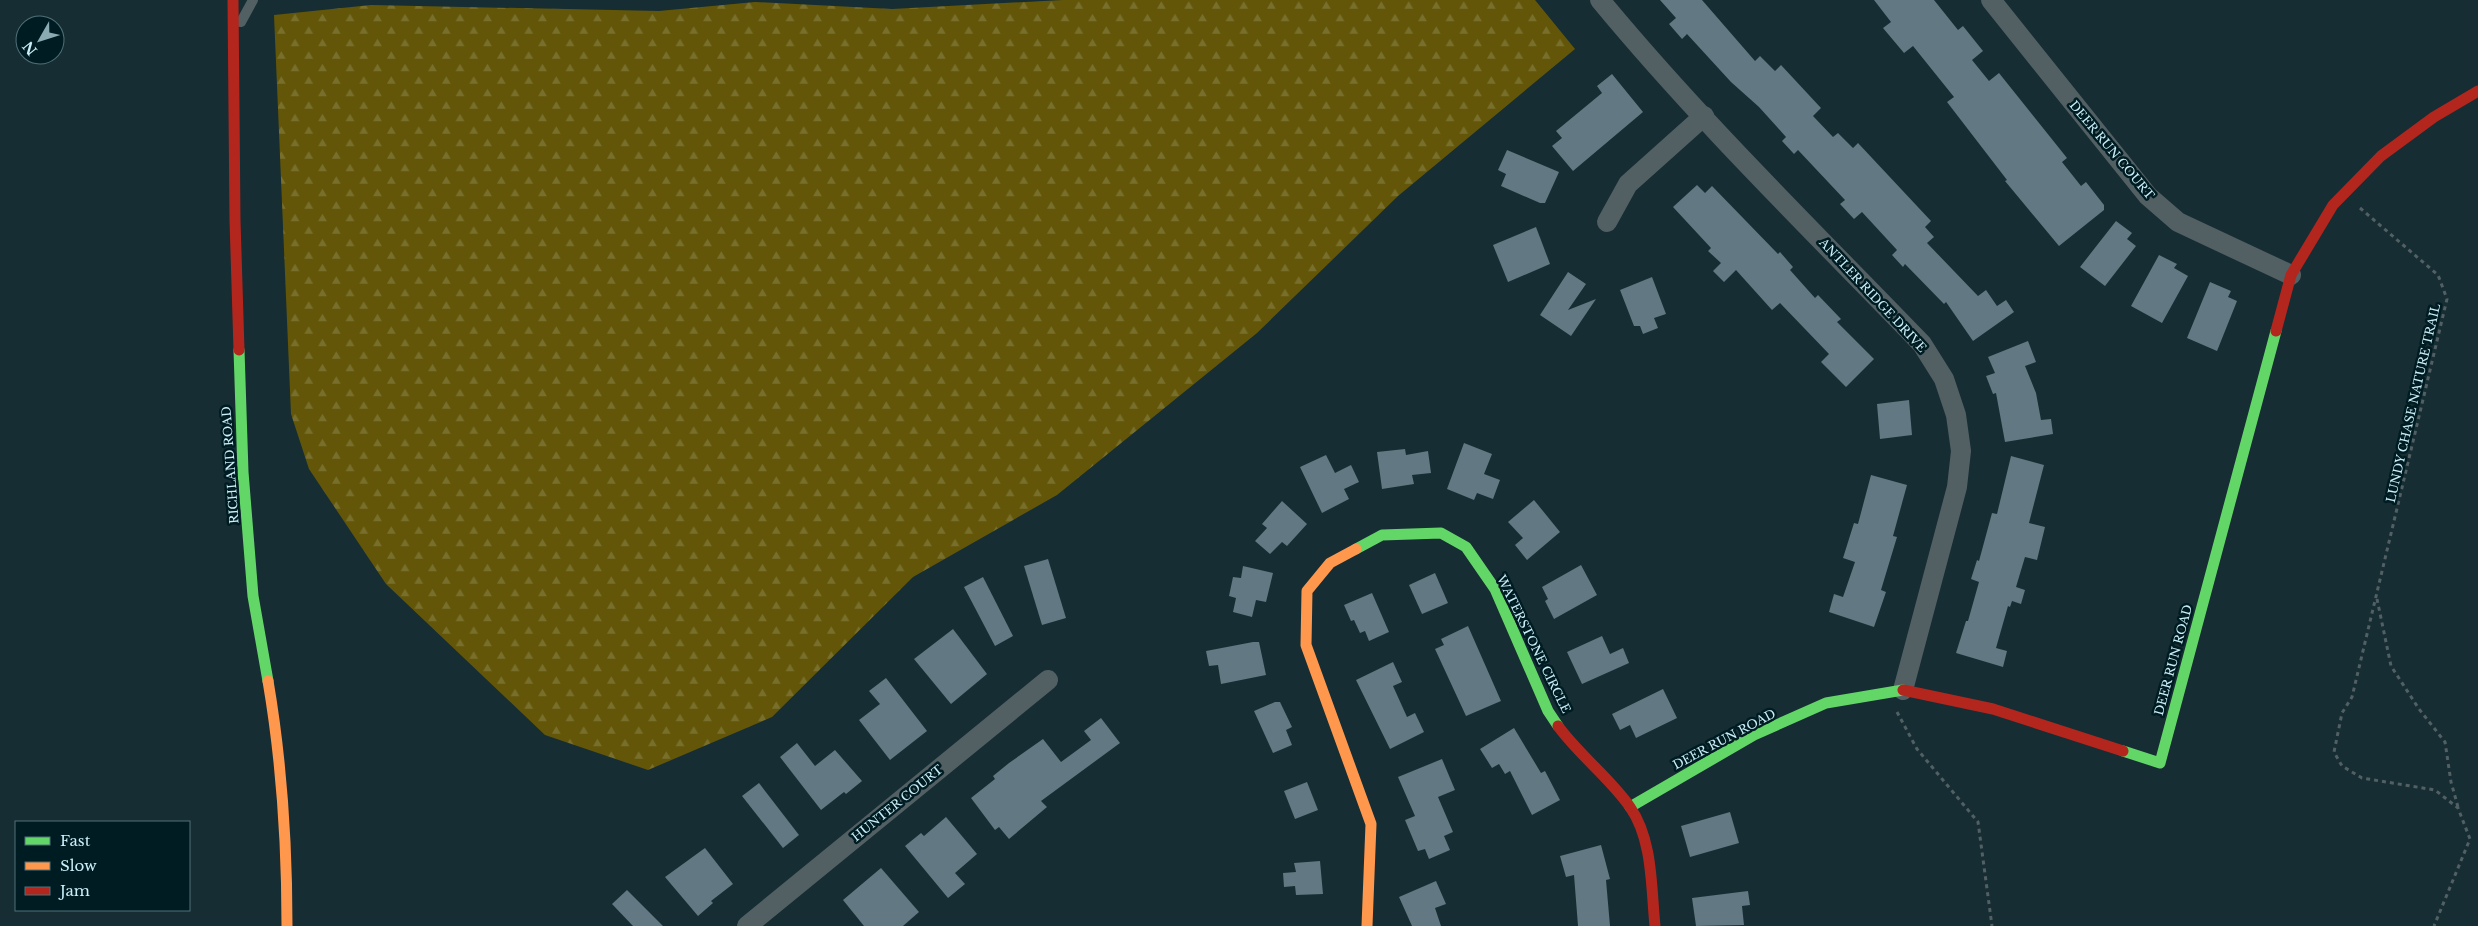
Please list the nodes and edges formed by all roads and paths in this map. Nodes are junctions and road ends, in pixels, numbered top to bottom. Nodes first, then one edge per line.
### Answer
1 (233, 0) edge
2 (253, 0) edge
3 (1600, 0) edge
4 (1990, 0) edge
5 (234, 36) junction
6 (2478, 91) edge
7 (1704, 116) junction
8 (2345, 194) junction
9 (1607, 222) dead end
10 (2291, 275) junction
11 (2376, 597) junction
12 (1048, 680) dead end
13 (1895, 691) junction
14 (1630, 807) junction
15 (2458, 808) junction
16 (287, 926) edge
17 (747, 926) edge
18 (1367, 926) edge
19 (1655, 926) edge
20 (1992, 926) edge
21 (2434, 926) edge

1 - 5 street, RICHLAND ROAD
2 - 5 lane
3 - 7 street, ANTLER RIDGE DRIVE
4 - 10 street, DEER RUN COURT
5 - 16 street, RICHLAND ROAD
6 - 8 street, DEER RUN ROAD
7 - 9 street
7 - 13 street, ANTLER RIDGE DRIVE
8 - 10 street, DEER RUN ROAD
8 - 11 path, LUNDY CHASE NATURE TRAIL
10 - 13 street, DEER RUN ROAD
11 - 15 path, LUNDY CHASE NATURE TRAIL
11 - 15 path, LUNDY CHASE NATURE TRAIL
12 - 17 street, HUNTER COURT
13 - 14 street, DEER RUN ROAD
13 - 20 path
14 - 18 street, WATERSTONE CIRCLE
14 - 19 street, WATERSTONE CIRCLE
15 - 21 path, LUNDY CHASE NATURE TRAIL

